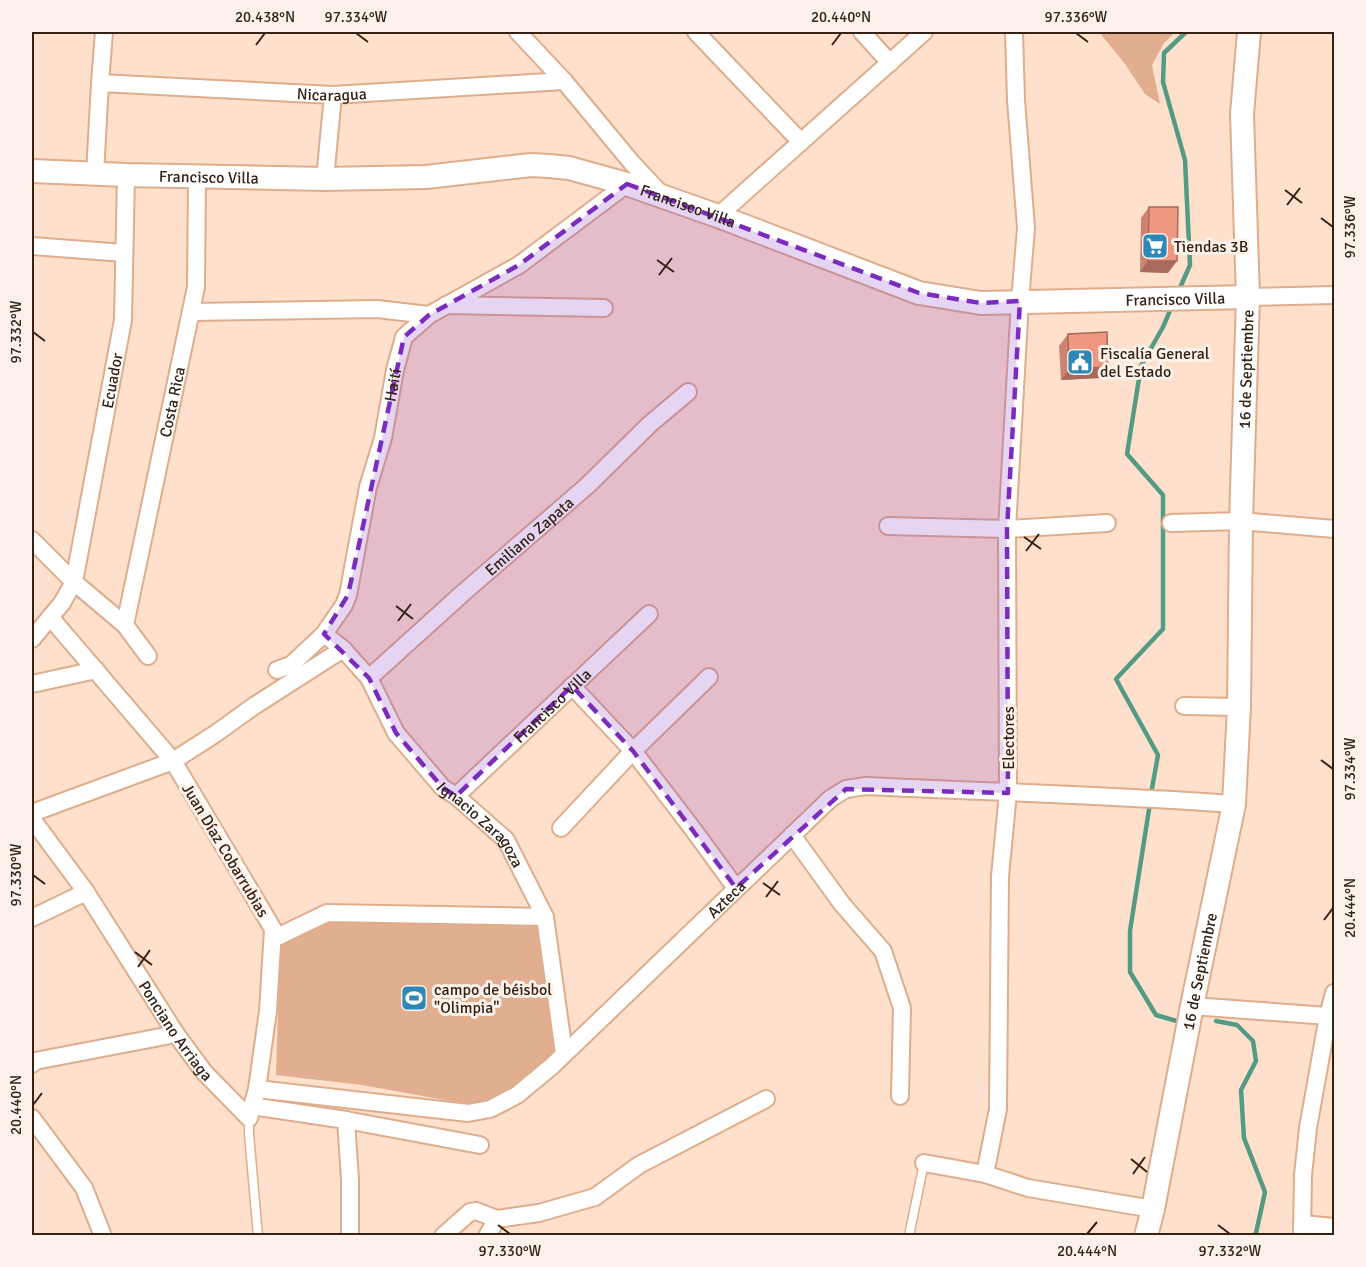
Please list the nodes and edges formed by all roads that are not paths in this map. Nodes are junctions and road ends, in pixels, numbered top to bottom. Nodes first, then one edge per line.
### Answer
1 (104, 32) edge
2 (518, 32) edge
3 (696, 32) edge
4 (862, 32) edge
5 (924, 32) edge
6 (1014, 32) edge
7 (1249, 32) edge
8 (890, 63) junction
9 (564, 81) junction
10 (100, 83) junction
11 (333, 95) junction
12 (801, 142) junction
13 (32, 171) edge
14 (95, 174) junction
15 (126, 176) junction
16 (197, 177) junction
17 (325, 179) junction
18 (627, 184) junction
19 (664, 198) junction
20 (718, 216) junction
21 (32, 246) edge
22 (124, 253) junction
23 (1335, 295) edge
24 (1248, 297) junction
25 (1020, 301) junction
26 (446, 305) junction
27 (604, 308) dead end
28 (191, 312) junction
29 (429, 315) junction
30 (688, 392) dead end
31 (1241, 521) junction
32 (1171, 523) dead end
33 (1107, 524) dead end
34 (888, 526) dead end
35 (1007, 529) junction
36 (1335, 529) edge
37 (32, 540) edge
38 (74, 582) junction
39 (649, 614) dead end
40 (50, 617) junction
41 (125, 625) junction
42 (324, 634) junction
43 (32, 639) edge
44 (344, 649) junction
45 (148, 656) dead end
46 (96, 670) junction
47 (277, 670) dead end
48 (710, 677) dead end
49 (369, 678) junction
50 (32, 684) edge
51 (572, 686) junction
52 (1184, 706) dead end
53 (1239, 707) junction
54 (633, 751) junction
55 (173, 761) junction
56 (1008, 793) junction
57 (456, 796) junction
58 (1234, 804) junction
59 (32, 813) edge
60 (32, 819) edge
61 (561, 828) dead end
62 (792, 835) junction
63 (736, 888) junction
64 (86, 892) junction
65 (545, 917) junction
66 (32, 918) edge
67 (273, 939) junction
68 (1335, 993) edge
69 (1192, 1006) junction
70 (1328, 1016) junction
71 (176, 1034) junction
72 (564, 1053) junction
73 (32, 1064) edge
74 (1335, 1068) edge
75 (1318, 1070) junction
76 (257, 1089) junction
77 (900, 1096) dead end
78 (766, 1099) dead end
79 (251, 1112) junction
80 (32, 1118) edge
81 (346, 1120) junction
82 (480, 1145) dead end
83 (924, 1163) joint
84 (985, 1174) junction
85 (1153, 1209) junction
86 (497, 1219) junction
87 (1335, 1227) edge
88 (1302, 1230) edge
89 (103, 1236) edge
90 (258, 1236) edge
91 (350, 1236) edge
92 (444, 1236) edge
93 (487, 1236) edge
94 (909, 1236) edge
95 (1146, 1236) edge

1 - 10 street
2 - 9 street
3 - 12 street
4 - 8 street
5 - 8 street
6 - 25 street, Electores
7 - 24 street, 16 de Septiembre
8 - 12 street
9 - 11 street, Nicaragua
9 - 19 street
10 - 11 street, Nicaragua
10 - 14 street
11 - 17 street
12 - 20 street
13 - 14 street, Francisco Villa
14 - 15 street, Francisco Villa
15 - 16 street, Francisco Villa
15 - 22 street, Ecuador
16 - 17 street, Francisco Villa
16 - 28 street, Costa Rica
17 - 18 street, Francisco Villa
18 - 19 street, Francisco Villa
18 - 26 street, Haití
19 - 20 street, Francisco Villa
20 - 25 street, Francisco Villa
21 - 22 street
22 - 38 street, Ecuador
23 - 24 street, Francisco Villa
24 - 25 street, Francisco Villa
24 - 31 street, 16 de Septiembre
25 - 35 street, Electores
26 - 27 street
26 - 29 street, Haití
28 - 29 street
28 - 41 street, Costa Rica
29 - 42 street, Haití
30 - 49 street, Emiliano Zapata
31 - 32 street
31 - 36 street
31 - 53 street, 16 de Septiembre
33 - 35 street
34 - 35 street
35 - 56 street, Electores
37 - 38 street
38 - 40 street
38 - 41 street
39 - 51 street, Francisco Villa
40 - 43 street
40 - 46 street, Juan Díaz Cobarrubias
41 - 45 street
42 - 44 street, Ignacio Zaragoza
42 - 47 street, Haití
44 - 49 street, Ignacio Zaragoza
44 - 55 street
46 - 50 street
46 - 55 street, Juan Díaz Cobarrubias
48 - 54 street
49 - 57 street, Ignacio Zaragoza
51 - 54 street
51 - 57 street, Francisco Villa
52 - 53 street
53 - 58 street, 16 de Septiembre
54 - 61 street
54 - 63 street
55 - 59 street
55 - 67 street, Juan Díaz Cobarrubias
56 - 58 street, Azteca
56 - 62 street, Azteca
56 - 84 street, Electores
57 - 65 street, Ignacio Zaragoza
58 - 69 street, 16 de Septiembre
60 - 64 street, Ponciano Arriaga
62 - 63 street, Azteca
62 - 77 street
63 - 72 street, Azteca
64 - 66 street
64 - 71 street, Ponciano Arriaga
65 - 67 street
65 - 72 street, Ignacio Zaragoza
67 - 76 street, Juan Díaz Cobarrubias
68 - 70 street
69 - 70 street
69 - 85 street, 16 de Septiembre
70 - 75 street
71 - 73 street
71 - 79 street, Ponciano Arriaga
72 - 76 street, Azteca
74 - 75 street
75 - 88 street
76 - 79 street, Juan Díaz Cobarrubias
78 - 86 street
79 - 81 street
79 - 90 lane
80 - 89 street
81 - 82 street
81 - 91 street
83 - 84 street
83 - 94 lane
84 - 85 street
85 - 95 street, 16 de Septiembre
86 - 92 street
86 - 93 street
87 - 88 street

